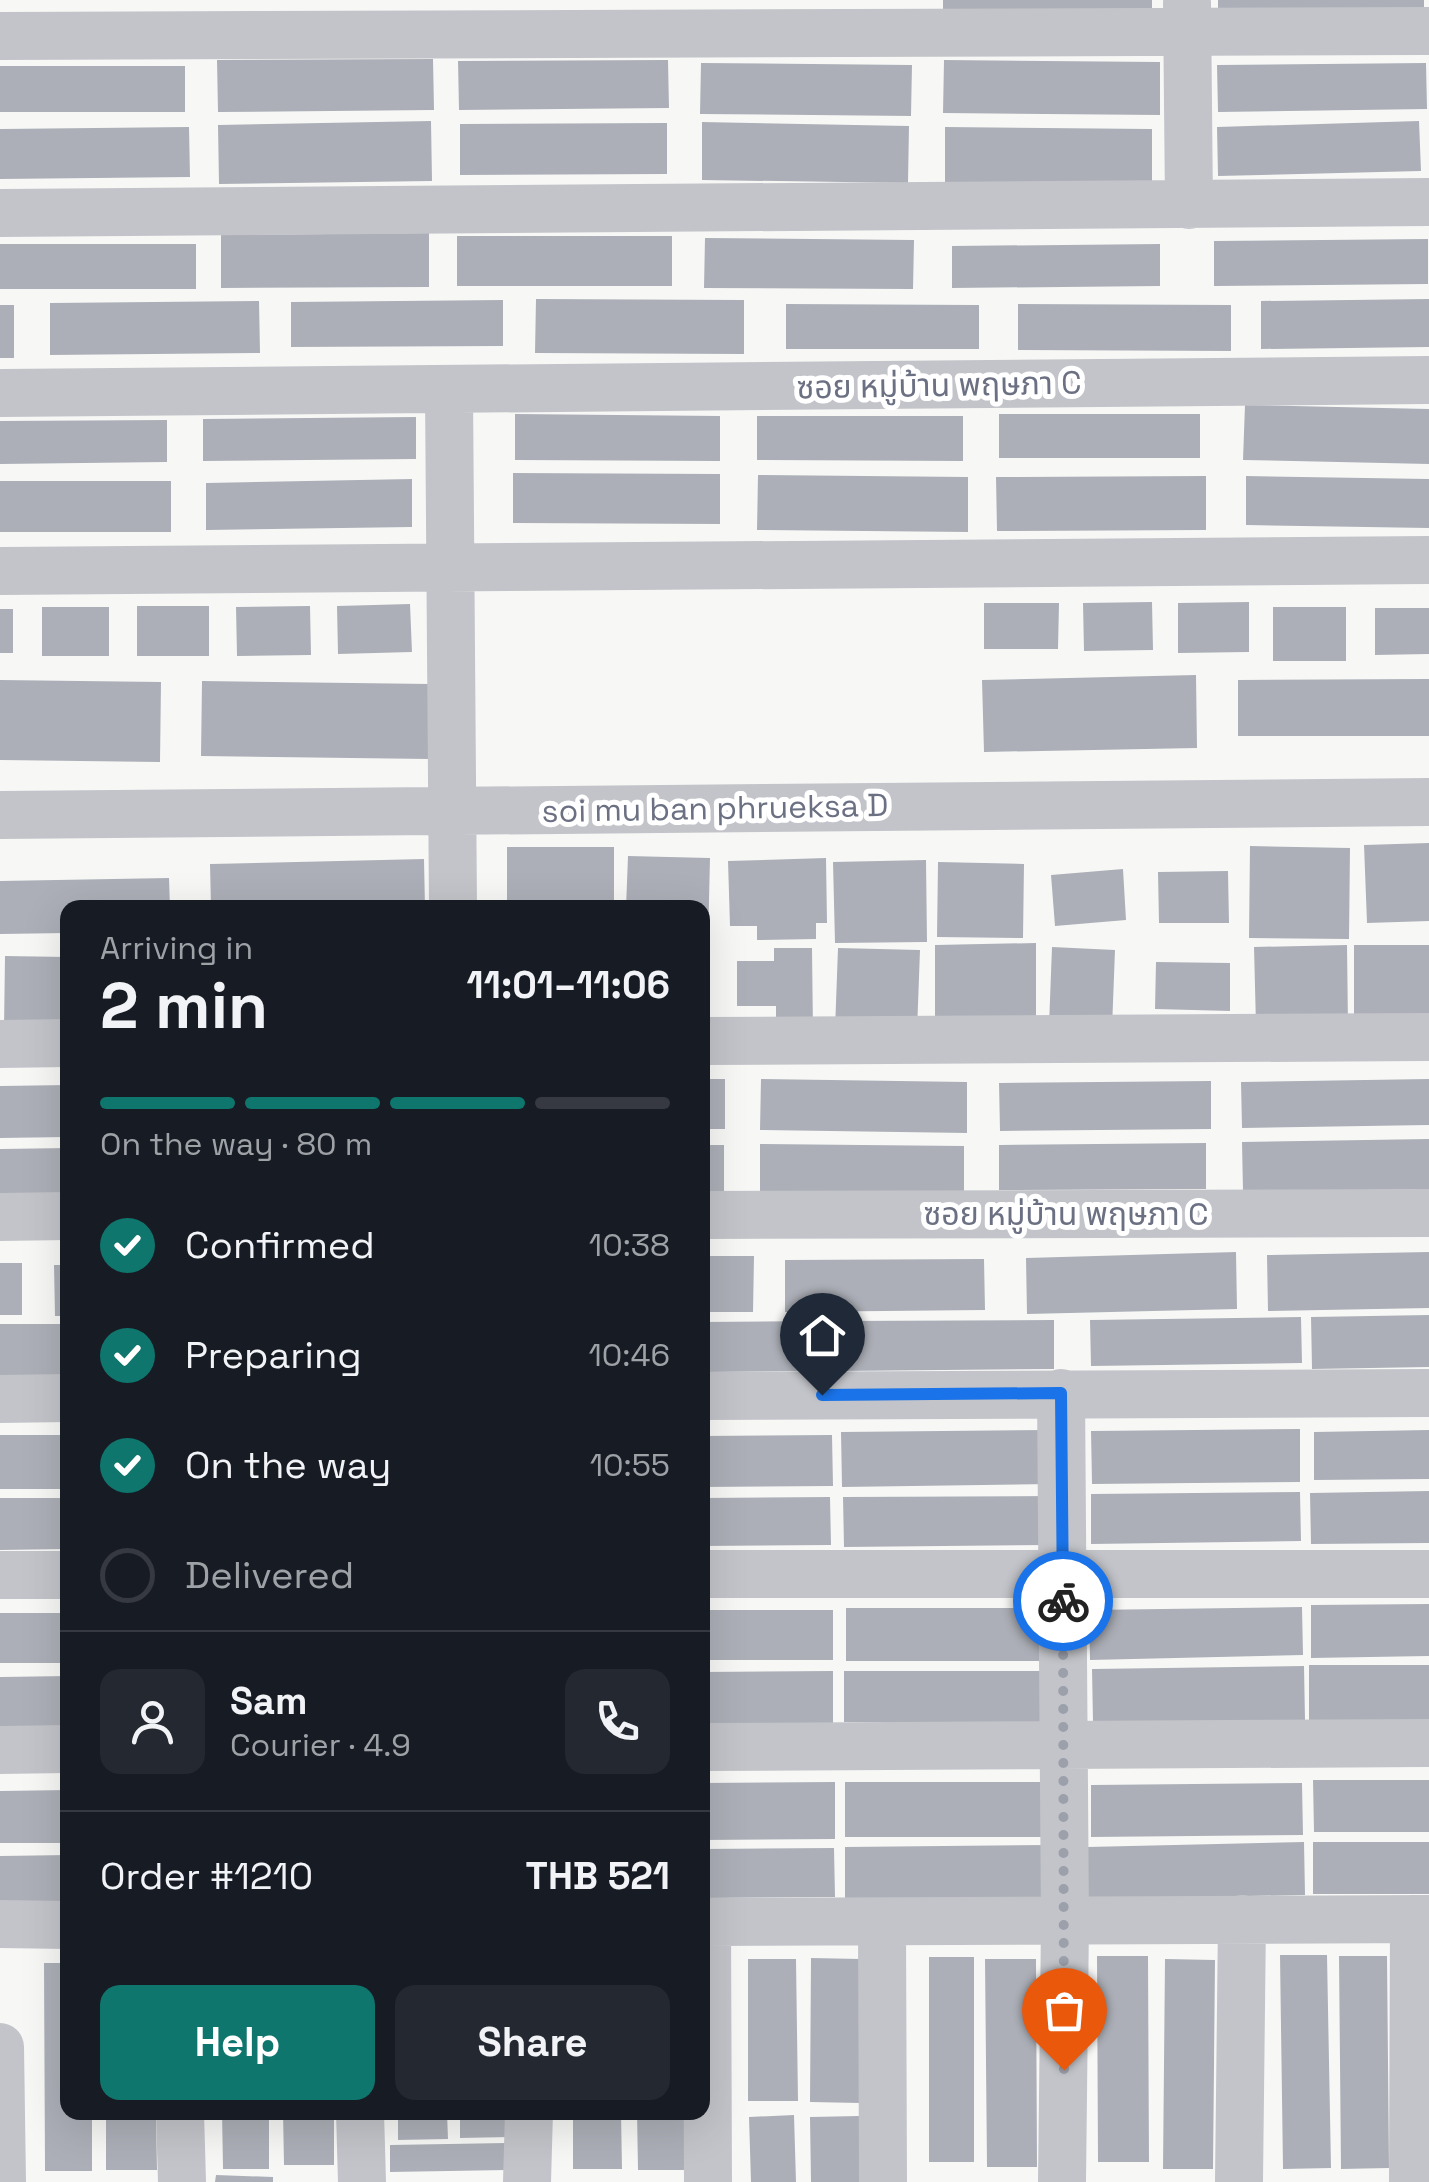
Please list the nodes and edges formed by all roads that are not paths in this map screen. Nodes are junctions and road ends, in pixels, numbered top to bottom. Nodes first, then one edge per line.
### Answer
1 (1187, 16) edge
2 (1429, 30) edge
3 (0, 36) edge
4 (1429, 202) edge
5 (1189, 205) junction
6 (0, 213) edge
7 (1429, 380) edge
8 (449, 391) junction
9 (0, 393) edge
10 (1429, 560) edge
11 (0, 570) edge
12 (450, 570) junction
13 (1429, 802) edge
14 (452, 810) junction
15 (0, 814) edge
16 (453, 900) edge
17 (1429, 1037) edge
18 (710, 1041) edge
19 (0, 1044) edge
20 (60, 1044) edge
21 (1429, 1213) edge
22 (710, 1215) edge
23 (60, 1216) edge
24 (0, 1217) edge
25 (1061, 1393) junction
26 (1429, 1393) edge
27 (710, 1396) edge
28 (0, 1398) edge
29 (60, 1398) edge
30 (1063, 1571) junction
31 (710, 1574) edge
32 (1429, 1574) edge
33 (0, 1575) edge
34 (60, 1575) edge
35 (1429, 1743) edge
36 (1064, 1745) junction
37 (710, 1747) edge
38 (60, 1749) edge
39 (0, 1750) edge
40 (1242, 1919) junction
41 (1421, 1919) edge
42 (710, 1922) edge
43 (882, 1922) junction
44 (1066, 1922) junction
45 (0, 1924) edge
46 (60, 1925) edge
47 (0, 2047) edge
48 (180, 2120) edge
49 (360, 2120) edge
50 (529, 2120) edge
51 (707, 2120) edge
52 (2, 2182) edge
53 (182, 2182) edge
54 (362, 2182) edge
55 (528, 2182) edge
56 (708, 2182) edge
57 (884, 2182) edge
58 (1062, 2182) edge
59 (1239, 2182) edge
60 (1413, 2182) edge

1 - 2 street
1 - 3 street
1 - 5 street
4 - 5 street
5 - 6 street
7 - 8 street, ซอย หมู่บ้าน พฤษภา C
8 - 9 street, ซอย หมู่บ้าน พฤษภา C
8 - 12 street
10 - 12 street
11 - 12 street
12 - 14 street
13 - 14 street, soi mu ban phrueksa D
14 - 15 street, soi mu ban phrueksa D
14 - 16 street
17 - 18 street
19 - 20 street
21 - 22 street, ซอย หมู่บ้าน พฤษภา C
23 - 24 street
25 - 26 street
25 - 27 street
25 - 30 street
28 - 29 street
30 - 31 street
30 - 32 street
30 - 36 street
33 - 34 street
35 - 36 street
36 - 37 street
36 - 44 street
38 - 39 street
40 - 41 street
40 - 44 street
40 - 59 street
41 - 60 street
42 - 43 street
43 - 44 street
43 - 57 street
44 - 58 street
45 - 46 street
47 - 52 street
48 - 53 street
49 - 54 street
50 - 55 street
51 - 56 street

